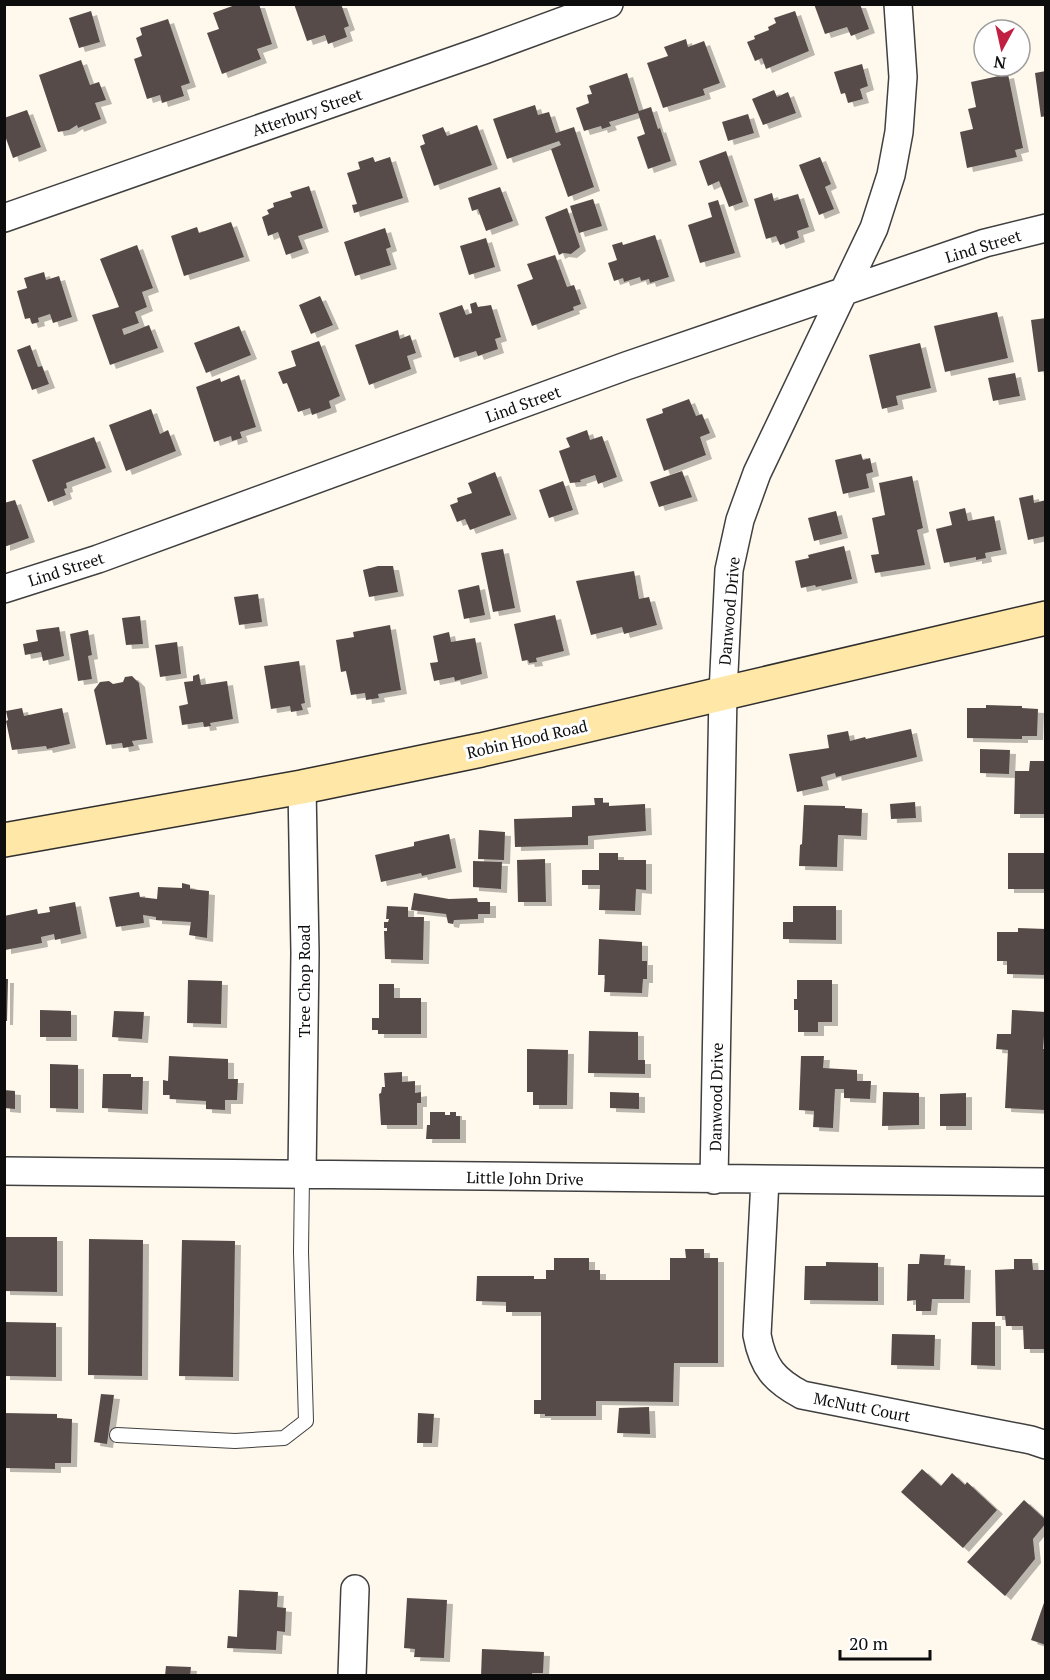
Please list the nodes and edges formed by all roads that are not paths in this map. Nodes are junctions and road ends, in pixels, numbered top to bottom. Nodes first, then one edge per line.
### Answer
1 (609, 4) edge
2 (898, 4) edge
3 (4, 218) edge
4 (1046, 228) edge
5 (845, 291) junction
6 (4, 589) edge
7 (1046, 618) edge
8 (723, 693) junction
9 (302, 787) junction
10 (4, 840) edge
11 (4, 1171) edge
12 (302, 1176) junction
13 (714, 1180) junction
14 (765, 1180) junction
15 (1046, 1182) edge
16 (117, 1435) dead end
17 (1046, 1445) edge
18 (355, 1589) dead end
19 (352, 1676) edge

1 - 3 street, Atterbury Street
2 - 5 street, Danwood Drive
4 - 5 street, Lind Street
5 - 6 street, Lind Street
5 - 8 street, Danwood Drive
7 - 8 street, Robin Hood Road
8 - 9 street, Robin Hood Road
8 - 13 street, Danwood Drive
9 - 10 street, Robin Hood Road
9 - 12 street, Tree Chop Road
11 - 12 street, Little John Drive
12 - 13 street, Little John Drive
12 - 16 lane
13 - 14 street, Little John Drive
14 - 15 street, Little John Drive
14 - 17 street, McNutt Court
18 - 19 street

